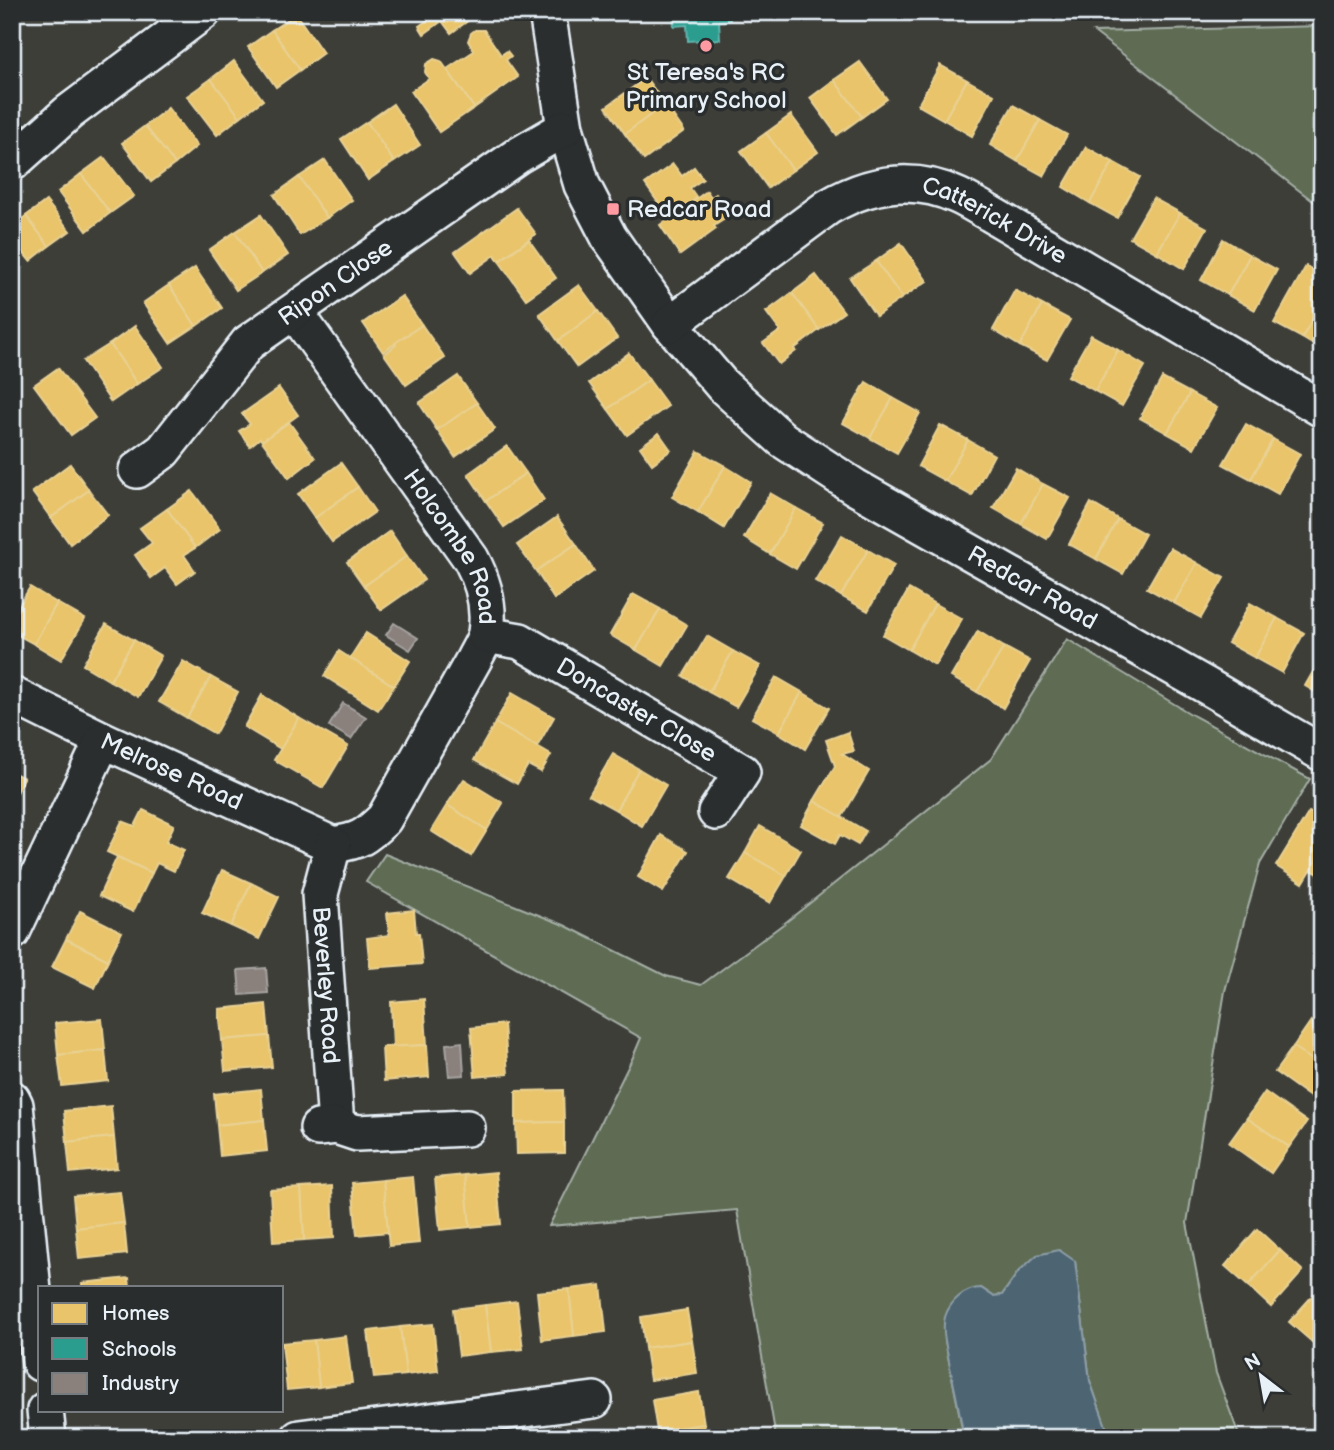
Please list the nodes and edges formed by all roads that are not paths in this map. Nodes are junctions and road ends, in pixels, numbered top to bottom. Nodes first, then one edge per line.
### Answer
1 (203, 12) edge
2 (547, 12) edge
3 (565, 128) junction
4 (12, 163) edge
5 (295, 312) junction
6 (670, 324) junction
7 (1322, 409) edge
8 (137, 470) dead end
9 (486, 635) junction
10 (12, 695) edge
11 (103, 740) junction
12 (1322, 753) edge
13 (716, 812) dead end
14 (333, 845) junction
15 (12, 932) edge
16 (12, 1099) edge
17 (467, 1128) dead end
18 (38, 1342) edge
19 (594, 1400) dead end
20 (45, 1412) edge
21 (48, 1438) edge
22 (299, 1438) edge

1 - 4 street
2 - 3 street, Redcar Road
3 - 5 street, Ripon Close
3 - 6 street, Redcar Road
5 - 8 street, Ripon Close
5 - 9 street, Holcombe Road
6 - 7 street, Catterick Drive
6 - 12 street, Redcar Road
9 - 13 street, Doncaster Close
9 - 14 street, Holcombe Road
10 - 11 street, Melrose Road
11 - 14 street, Melrose Road
11 - 15 street
14 - 17 street, Beverley Road
16 - 18 street
19 - 22 street
20 - 21 street

